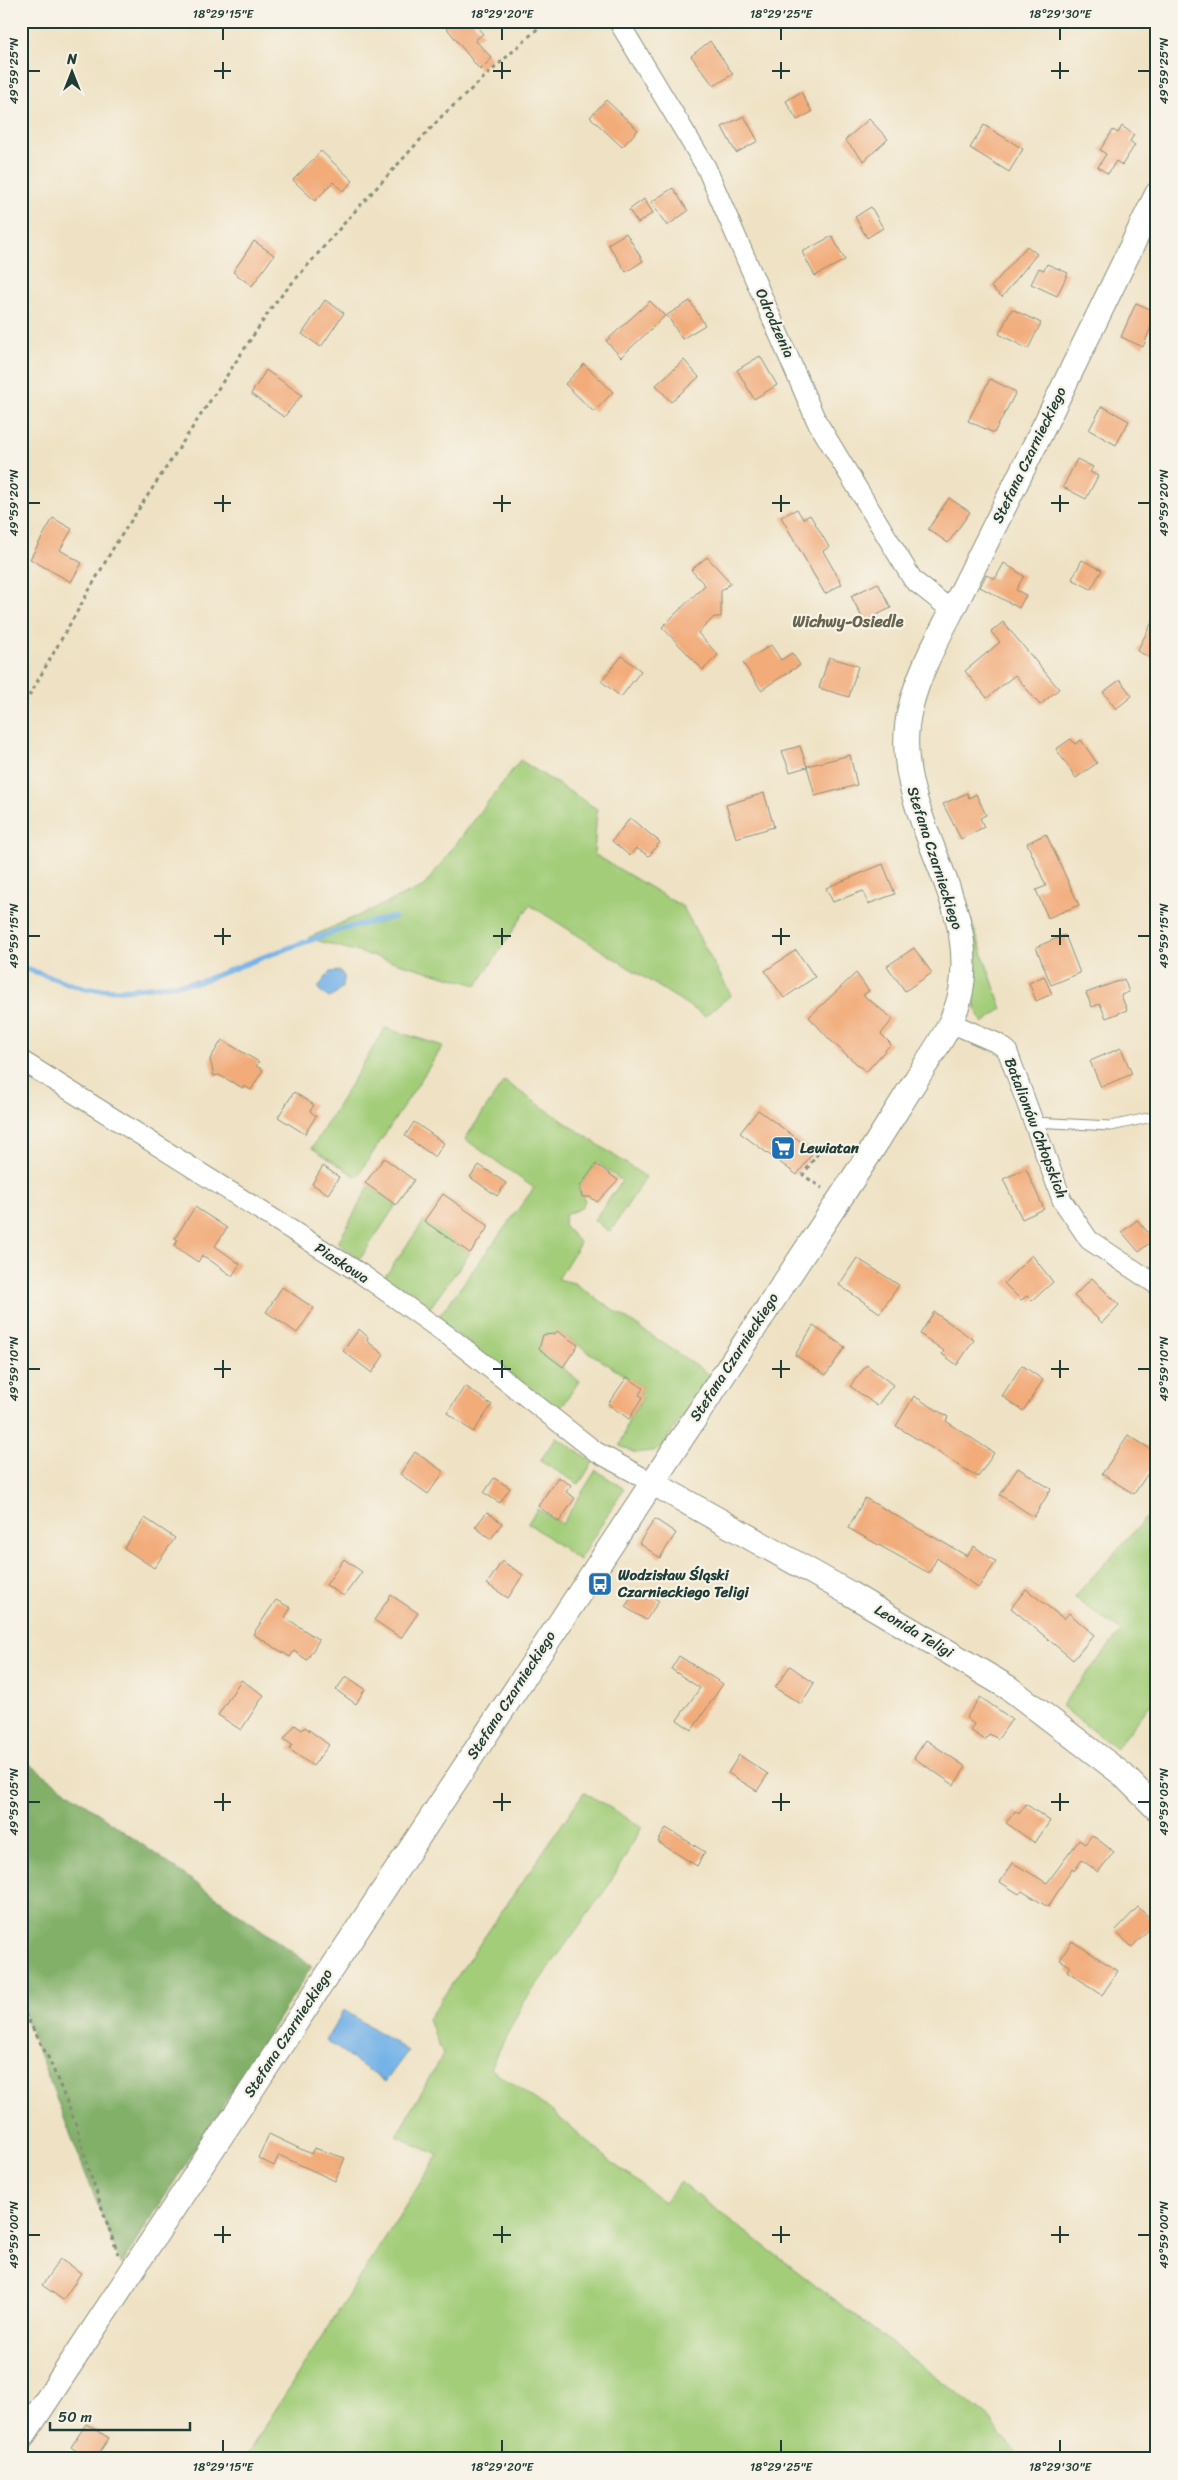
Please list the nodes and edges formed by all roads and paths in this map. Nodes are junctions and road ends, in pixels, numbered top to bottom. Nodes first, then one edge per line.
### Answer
1 (546, 21) edge
2 (618, 21) edge
3 (1157, 194) edge
4 (951, 610) junction
5 (21, 710) edge
6 (952, 1023) junction
7 (21, 1060) edge
8 (1157, 1116) edge
9 (1032, 1122) junction
10 (818, 1153) dead end
11 (824, 1189) dead end
12 (1157, 1285) edge
13 (651, 1482) junction
14 (1157, 1810) edge
15 (21, 2006) edge
16 (126, 2279) junction
17 (21, 2439) edge

1 - 5 path
2 - 4 street, Odrodzenia
3 - 4 street, Stefana Czarnieckiego
4 - 6 street, Stefana Czarnieckiego
6 - 9 street, Batalionów Chłopskich
6 - 13 street, Stefana Czarnieckiego
7 - 13 street, Piaskowa
8 - 9 lane
9 - 12 street, Batalionów Chłopskich
10 - 11 path
13 - 14 street, Leonida Teligi
13 - 16 street, Stefana Czarnieckiego
15 - 16 path
16 - 17 street, Stefana Czarnieckiego

